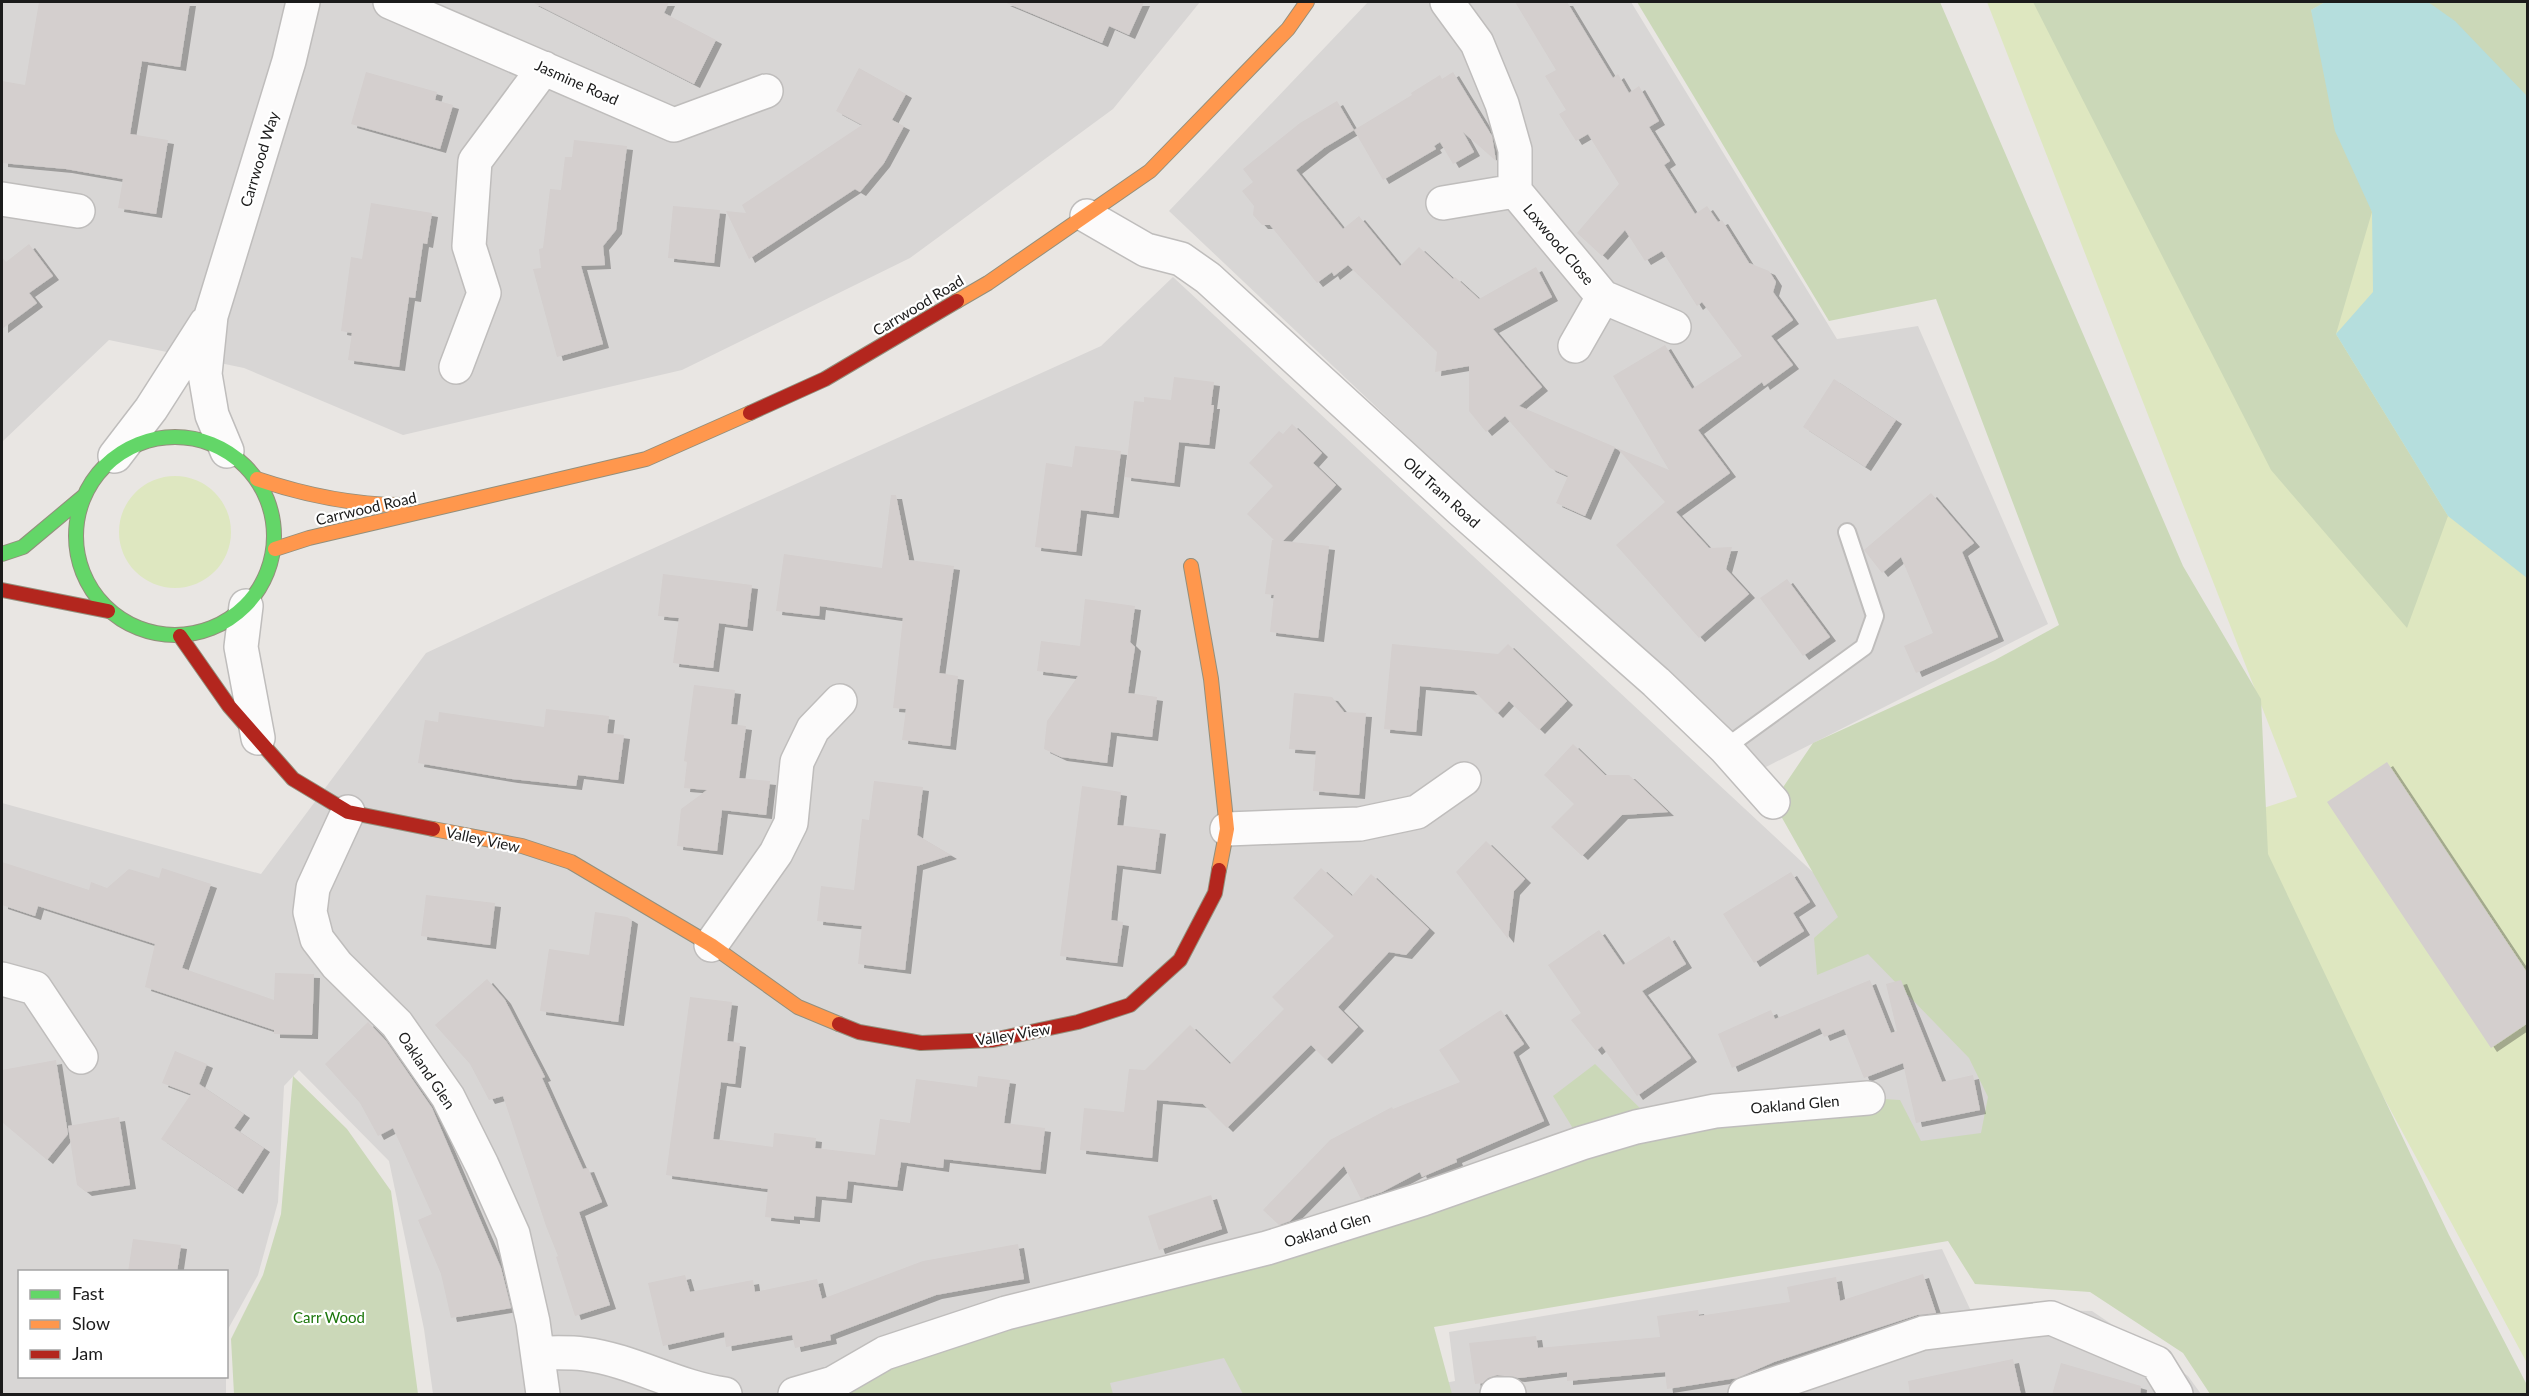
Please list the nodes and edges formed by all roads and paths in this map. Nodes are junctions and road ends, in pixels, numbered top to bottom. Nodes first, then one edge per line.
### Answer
1 (303, 2) edge
2 (390, 2) edge
3 (1307, 2) edge
4 (1447, 2) edge
5 (544, 68) junction
6 (766, 91) dead end
7 (1515, 191) junction
8 (2, 199) edge
9 (1443, 203) dead end
10 (78, 211) dead end
11 (1088, 216) junction
12 (1603, 297) junction
13 (211, 316) junction
14 (1674, 327) dead end
15 (1575, 346) dead end
16 (456, 367) dead end
17 (227, 451) junction
18 (115, 456) junction
19 (257, 479) junction
20 (84, 496) junction
21 (465, 503) junction
22 (1847, 532) dead end
23 (275, 549) junction
24 (2, 554) edge
25 (1191, 566) dead end
26 (2, 590) edge
27 (246, 606) junction
28 (108, 611) junction
29 (180, 636) junction
30 (840, 701) dead end
31 (258, 738) junction
32 (1725, 748) junction
33 (1464, 779) dead end
34 (1773, 802) dead end
35 (348, 812) junction
36 (1227, 829) junction
37 (711, 945) junction
38 (2, 979) edge
39 (81, 1057) dead end
40 (1868, 1098) dead end
41 (538, 1353) junction
42 (543, 1395) edge
43 (725, 1395) edge
44 (795, 1395) edge
45 (1497, 1395) edge
46 (1509, 1395) edge
47 (1745, 1395) edge
48 (2176, 1395) edge

1 - 13 street, Carrwood Way
2 - 5 street, Jasmine Road
3 - 11 street, Carrwood Road
4 - 7 street, Loxwood Close
5 - 6 street, Jasmine Road
5 - 16 street
7 - 9 street, Loxwood Close
7 - 12 street, Loxwood Close
8 - 10 street
11 - 21 street, Carrwood Road
11 - 32 street, Old Tram Road
12 - 14 street, Loxwood Close
12 - 15 street, Loxwood Close
13 - 17 street, Carrwood Way
13 - 18 street, Carrwood Way
17 - 18 street
17 - 19 street
18 - 20 street
19 - 21 street, Carrwood Road
19 - 23 street
20 - 24 street
20 - 28 street
21 - 23 street, Carrwood Road
22 - 32 lane
23 - 27 street
25 - 36 street, Valley View
26 - 28 street
27 - 29 street
27 - 31 street
28 - 29 street
29 - 31 street, Valley View
30 - 37 street
31 - 35 street, Valley View
32 - 34 street, Old Tram Road
33 - 36 street
35 - 37 street, Valley View
35 - 41 street, Oakland Glen
36 - 37 street, Valley View
38 - 39 street
40 - 44 street, Oakland Glen
41 - 42 street, Oakland Glen
41 - 43 street
45 - 46 street
47 - 48 street

